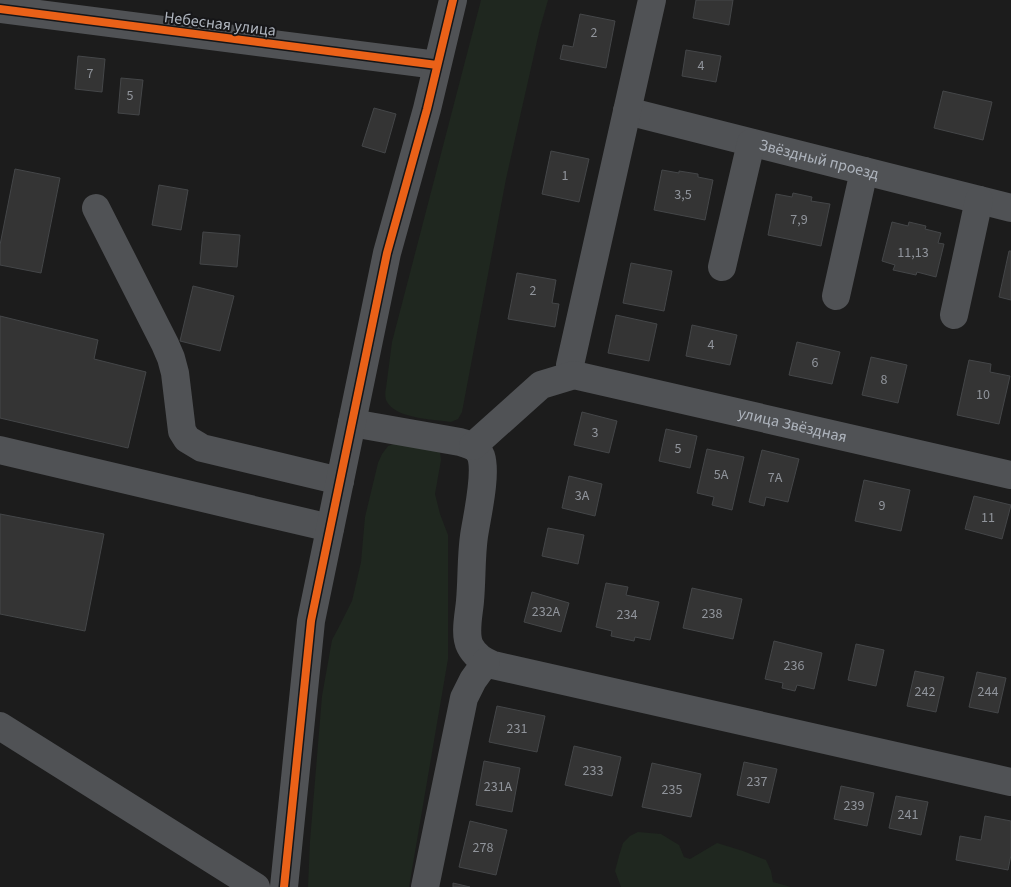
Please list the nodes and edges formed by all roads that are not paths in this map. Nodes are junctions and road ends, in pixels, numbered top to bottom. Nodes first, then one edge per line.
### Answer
1 (453, 0) edge
2 (652, 0) edge
3 (0, 9) edge
4 (437, 65) junction
5 (627, 111) junction
6 (751, 143) junction
7 (864, 171) junction
8 (979, 200) junction
9 (96, 208) dead end
10 (1011, 208) edge
11 (722, 267) dead end
12 (836, 296) dead end
13 (954, 315) dead end
14 (574, 375) junction
15 (352, 423) junction
16 (472, 446) junction
17 (0, 450) edge
18 (1011, 475) edge
19 (340, 481) junction
20 (330, 528) junction
21 (486, 662) junction
22 (0, 726) edge
23 (1011, 782) edge
24 (256, 887) edge
25 (284, 887) edge
26 (425, 887) edge

1 - 4 street
2 - 5 street
3 - 4 street, Небесная улица
4 - 15 street
5 - 6 street, Звёздный проезд
5 - 14 street
6 - 7 street, Звёздный проезд
6 - 11 street
7 - 8 street, Звёздный проезд
7 - 12 street
8 - 10 street, Звёздный проезд
8 - 13 street
9 - 19 street
14 - 16 street, улица Звёздная
14 - 18 street, улица Звёздная
15 - 16 street
15 - 19 street
16 - 21 street
17 - 20 street
19 - 20 street
20 - 25 street
21 - 23 street
21 - 26 street
22 - 24 street

